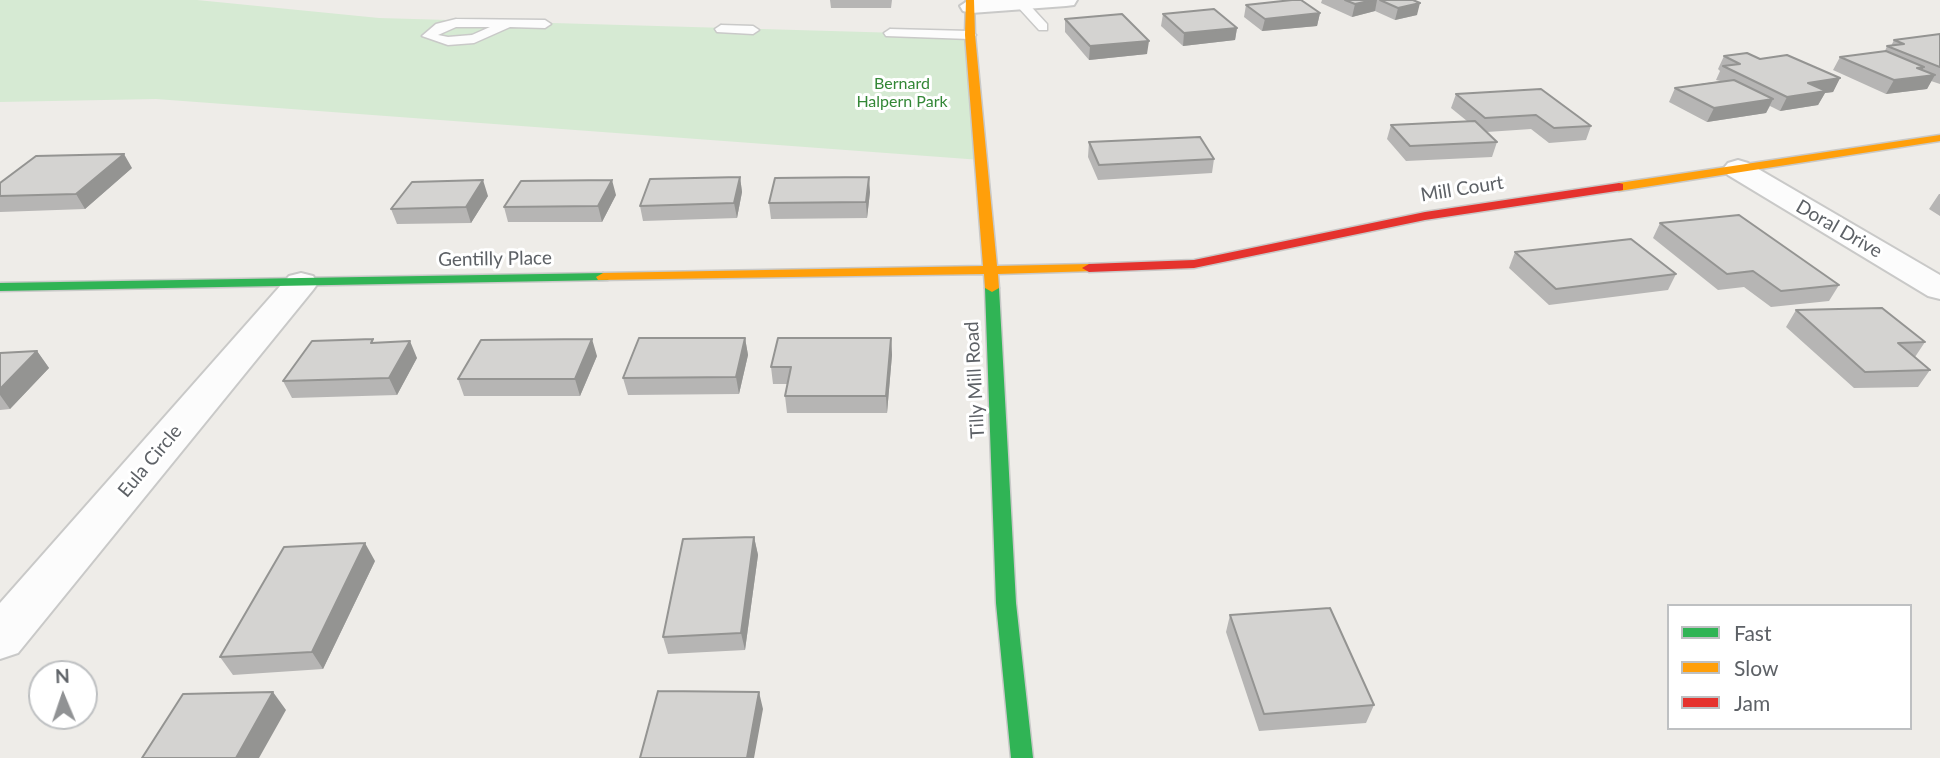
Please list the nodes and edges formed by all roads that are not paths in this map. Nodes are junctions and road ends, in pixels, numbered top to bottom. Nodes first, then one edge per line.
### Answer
1 (1066, 0) edge
2 (971, 3) edge
3 (1021, 3) junction
4 (510, 23) junction
5 (545, 24) dead end
6 (1043, 27) dead end
7 (721, 29) dead end
8 (753, 30) dead end
9 (890, 33) dead end
10 (970, 35) junction
11 (1940, 138) edge
12 (1738, 169) junction
13 (991, 271) junction
14 (301, 283) junction
15 (0, 287) edge
16 (1940, 289) edge
17 (0, 638) edge
18 (1022, 758) edge

1 - 3 street
2 - 3 street
2 - 10 street, Tilly Mill Road
3 - 6 lane
4 - 4 lane
4 - 5 lane
7 - 8 lane
9 - 10 lane
10 - 13 street, Tilly Mill Road
11 - 12 street, Mill Court
12 - 13 street, Mill Court
12 - 16 street, Doral Drive
13 - 14 street, Gentilly Place
13 - 18 street, Tilly Mill Road
14 - 15 street, Gentilly Place
14 - 17 street, Eula Circle

